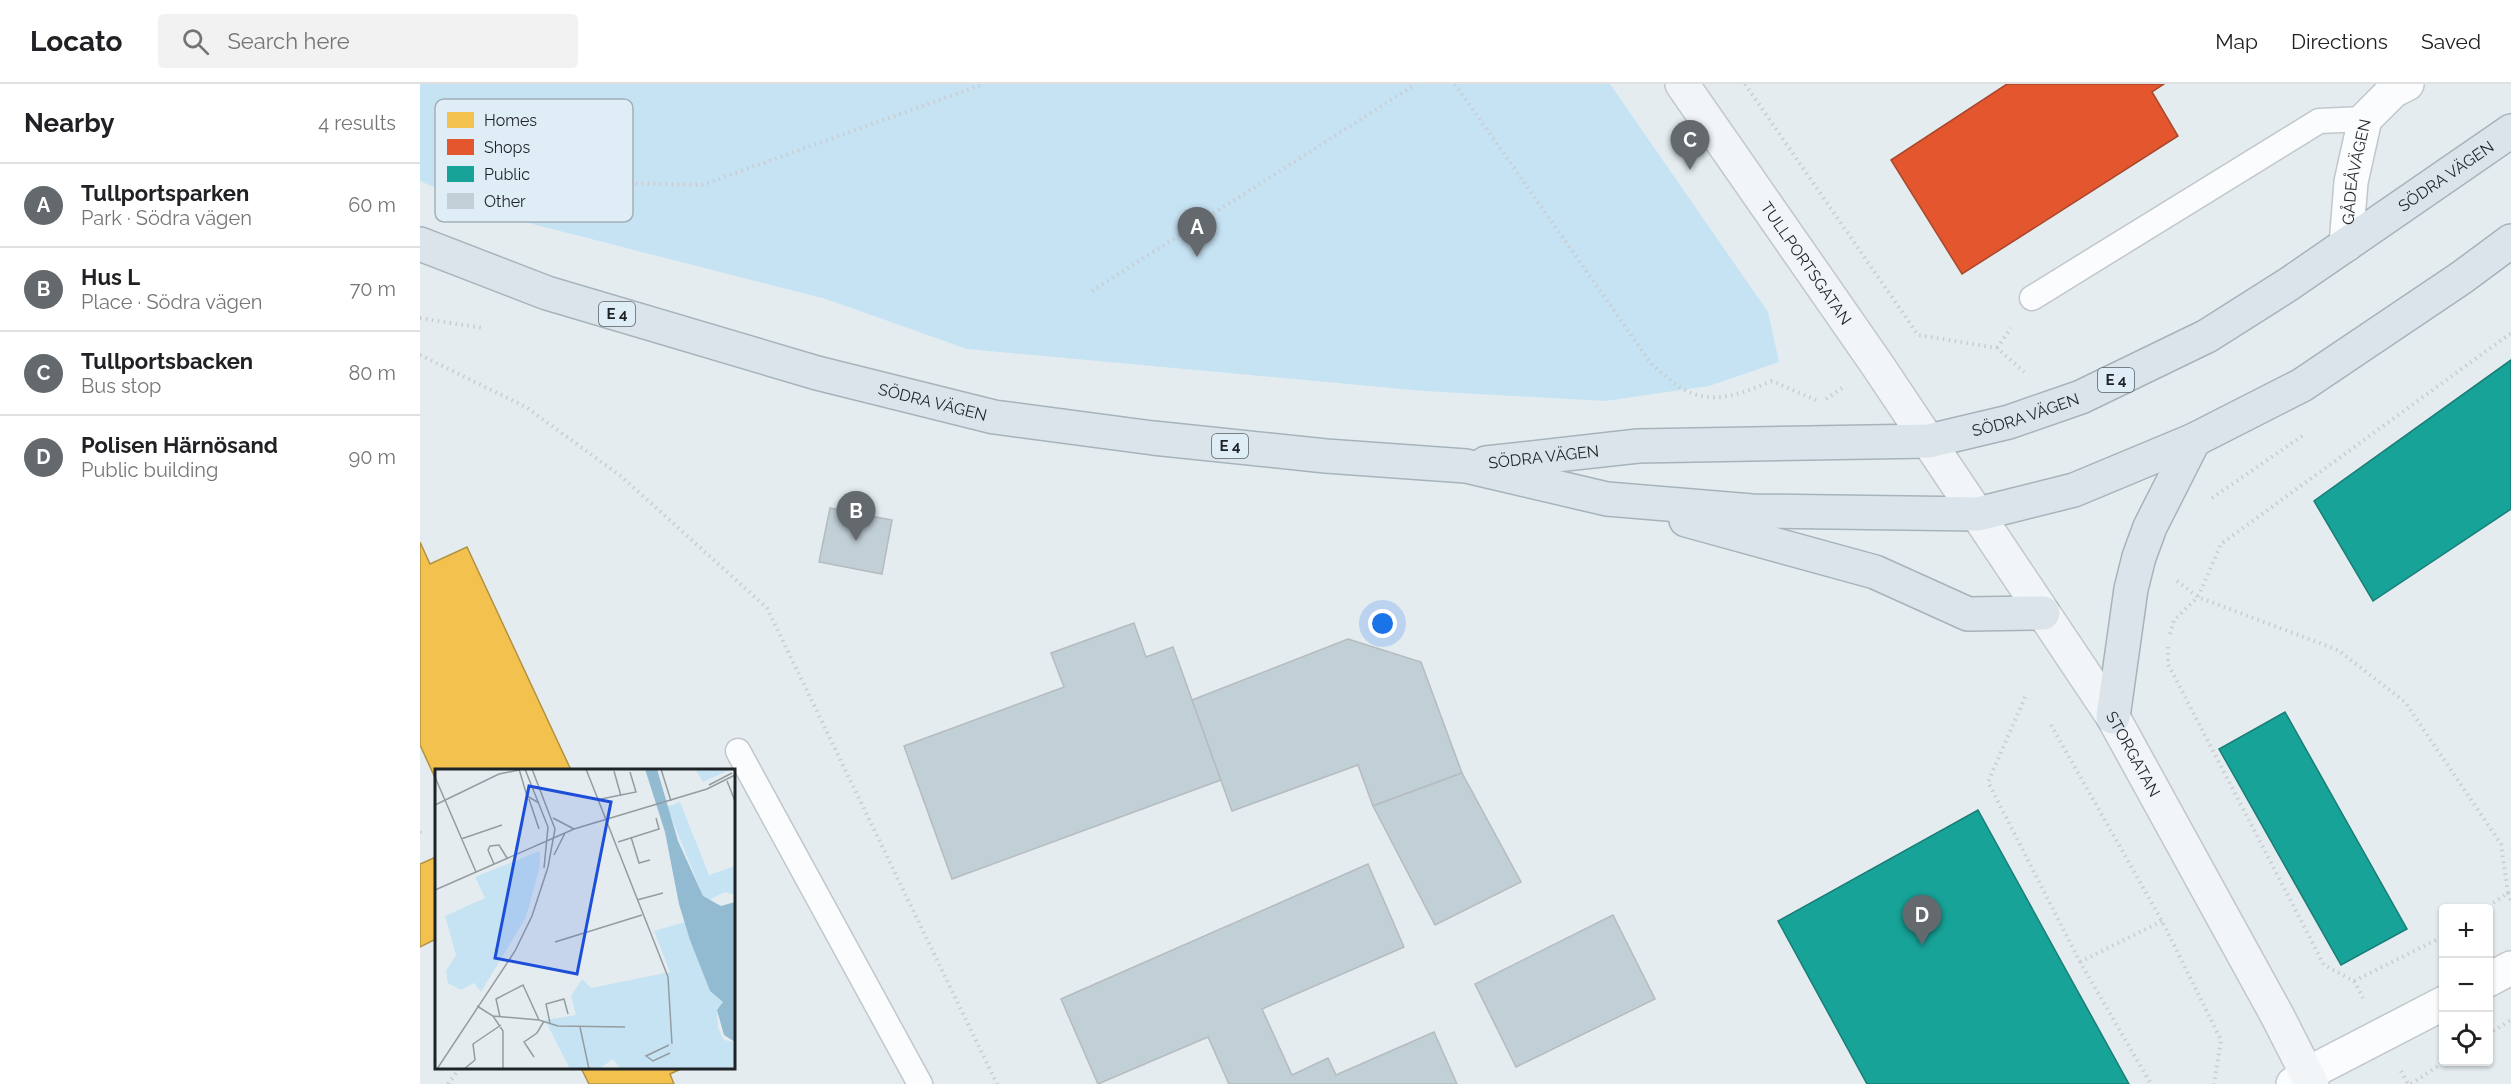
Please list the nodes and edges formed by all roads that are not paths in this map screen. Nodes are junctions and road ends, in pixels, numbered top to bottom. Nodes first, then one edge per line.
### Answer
1 (1682, 84) edge
2 (2408, 84) edge
3 (2365, 119) junction
4 (2511, 131) edge
5 (2511, 240) edge
6 (420, 244) edge
7 (2346, 245) junction
8 (2032, 298) dead end
9 (2194, 440) junction
10 (1929, 441) junction
11 (1466, 466) junction
12 (1606, 499) junction
13 (1978, 514) junction
14 (2043, 612) junction
15 (2113, 717) junction
16 (738, 751) dead end
17 (2511, 968) edge
18 (2493, 977) edge
19 (2439, 1006) edge
20 (2304, 1081) edge
21 (920, 1084) edge

1 - 10 main road, TULLPORTSGATAN
2 - 3 street, GÅDEÅVÄGEN
3 - 7 street, GÅDEÅVÄGEN
3 - 8 lane
4 - 7 highway, SÖDRA VÄGEN / E 4
5 - 9 highway, SÖDRA VÄGEN / E 4
6 - 11 highway, SÖDRA VÄGEN / E 4
7 - 10 highway, SÖDRA VÄGEN / E 4
9 - 13 highway, SÖDRA VÄGEN / E 4
9 - 15 highway
10 - 11 highway, SÖDRA VÄGEN / E 4
10 - 13 main road, STORGATAN
11 - 12 highway, SÖDRA VÄGEN / E 4
12 - 13 highway, SÖDRA VÄGEN / E 4
12 - 14 highway
13 - 14 main road, STORGATAN
14 - 15 main road, STORGATAN
15 - 20 main road, STORGATAN
16 - 21 lane
17 - 18 street
19 - 20 street

